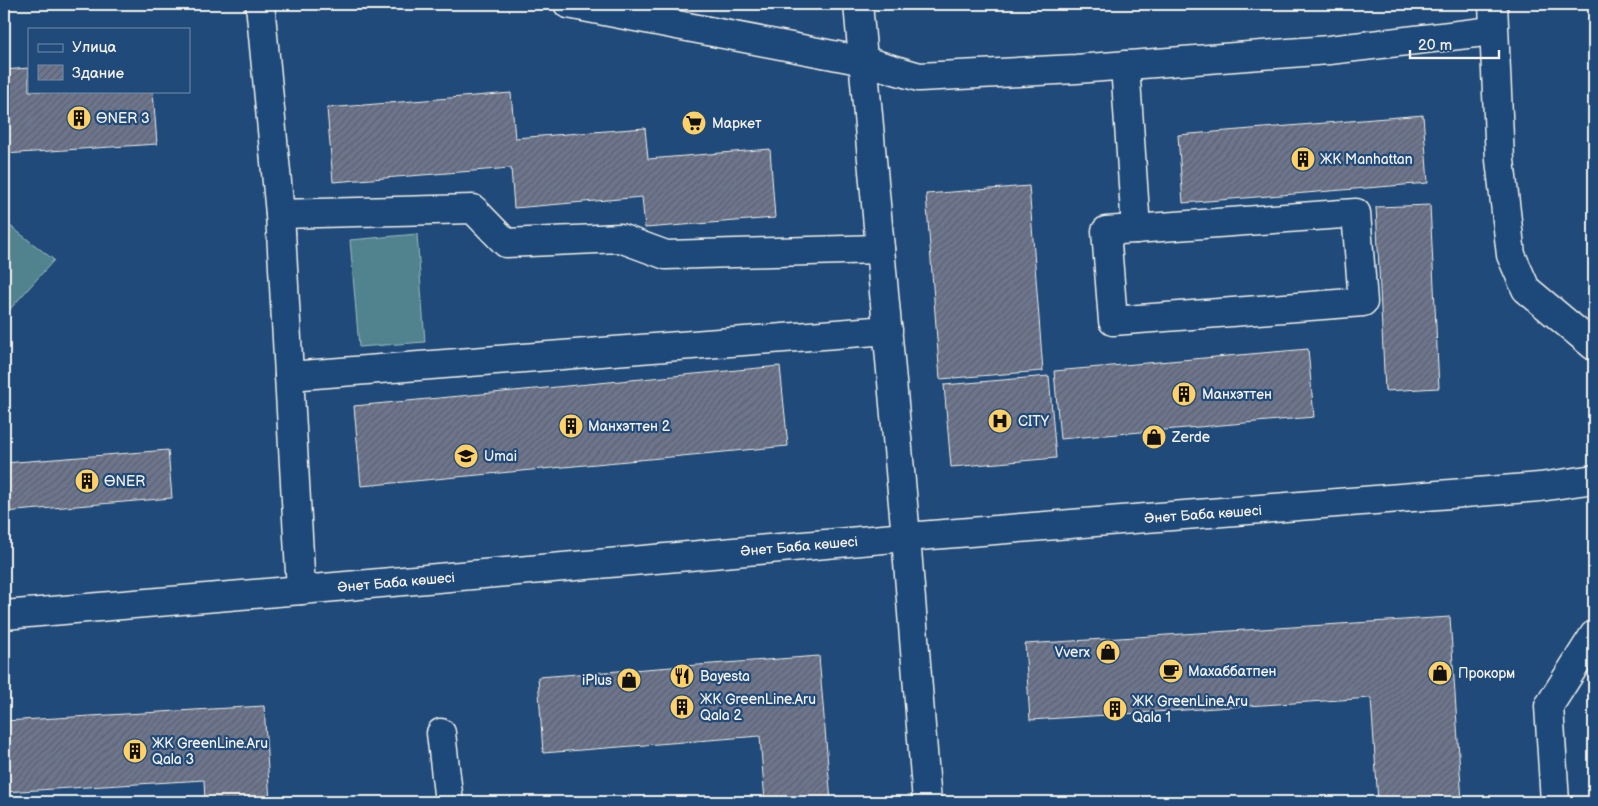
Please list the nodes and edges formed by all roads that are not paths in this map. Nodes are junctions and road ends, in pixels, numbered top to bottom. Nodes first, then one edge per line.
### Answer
1 (260, 4) edge
2 (568, 4) edge
3 (858, 4) edge
4 (1493, 4) edge
5 (1493, 31) junction
6 (864, 61) junction
7 (1125, 65) junction
8 (280, 214) junction
9 (1136, 229) junction
10 (880, 249) junction
11 (888, 330) junction
12 (1594, 346) edge
13 (289, 376) junction
14 (1594, 479) edge
15 (906, 537) junction
16 (301, 590) junction
17 (4, 615) edge
18 (1594, 635) edge
19 (441, 733) dead end
20 (448, 802) edge
21 (927, 802) edge
22 (1555, 802) edge

1 - 8 street
2 - 6 street
3 - 6 street
4 - 5 street
5 - 7 street
5 - 12 street
6 - 7 street
6 - 10 street
7 - 9 street
8 - 10 street
8 - 13 street
9 - 9 street
10 - 11 street
11 - 13 street
11 - 15 street
13 - 16 street
14 - 15 street, Әнет Баба көшесі
15 - 16 street, Әнет Баба көшесі
15 - 21 street
16 - 17 street, Әнет Баба көшесі
18 - 22 street
19 - 20 street

